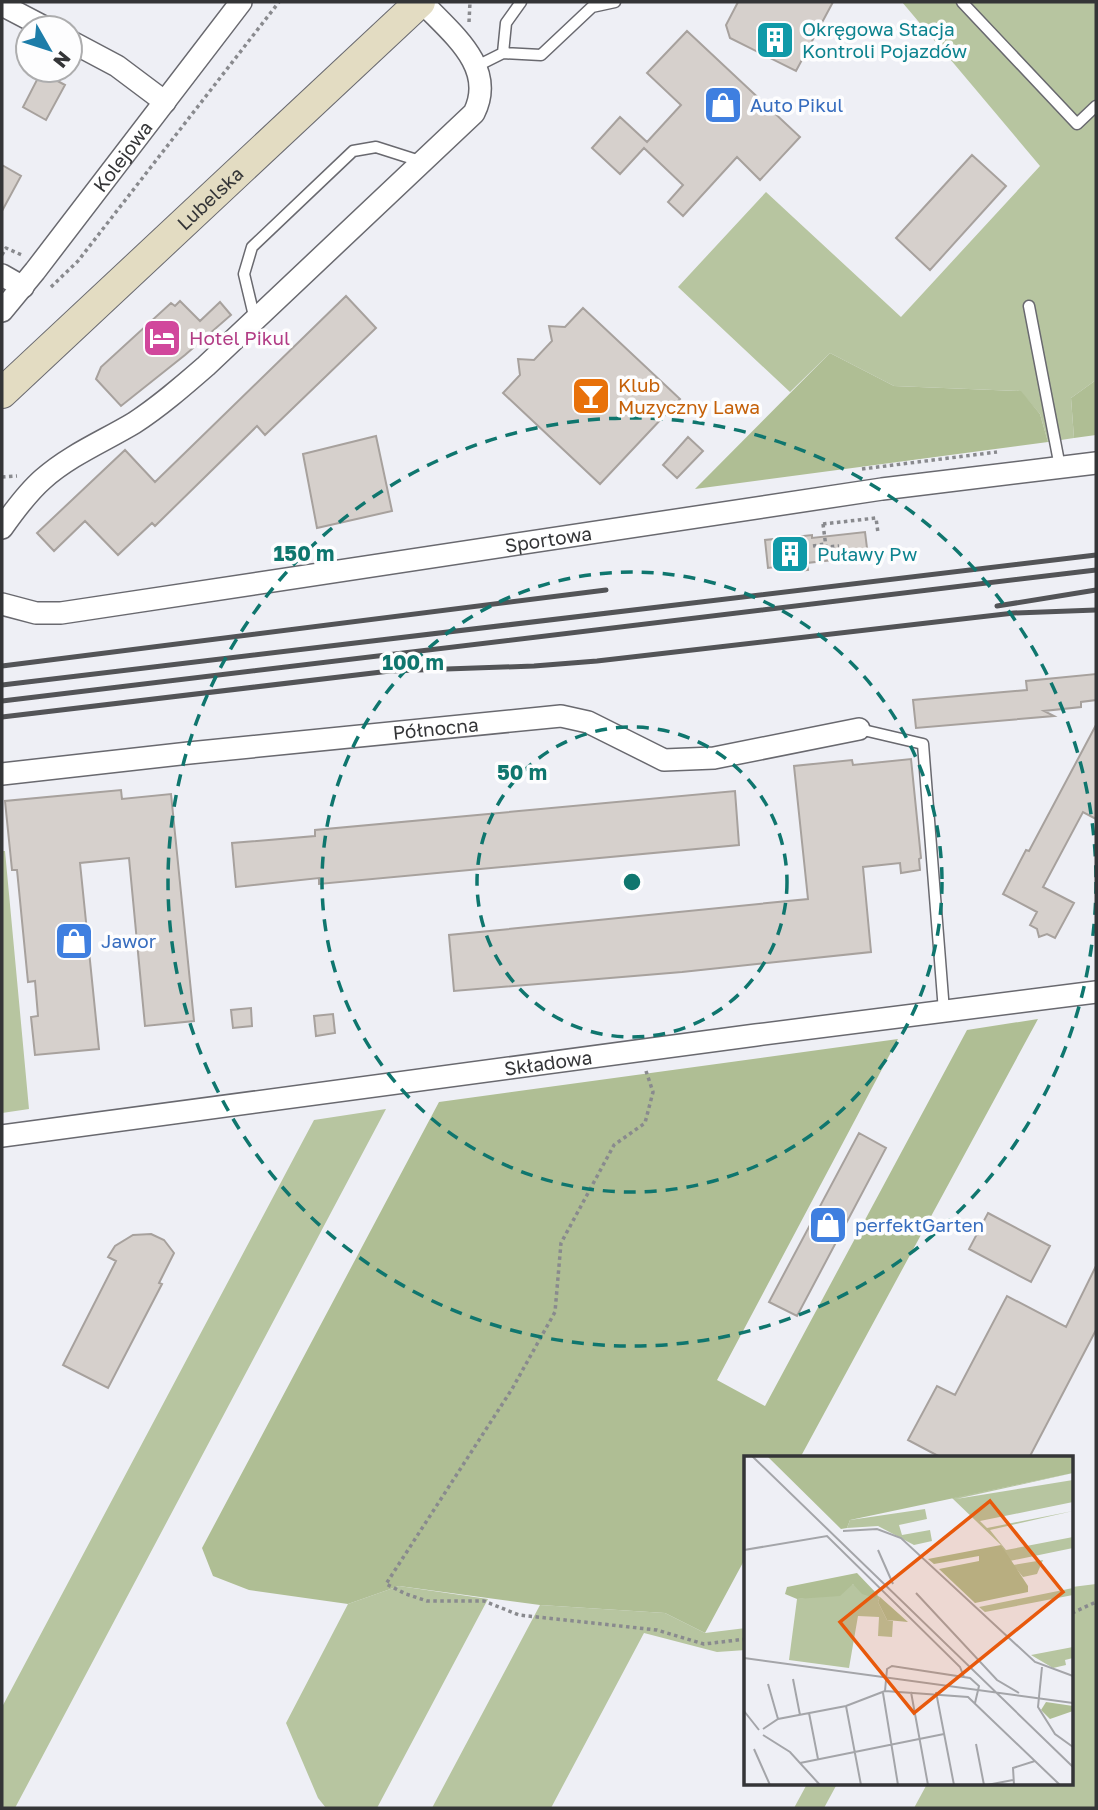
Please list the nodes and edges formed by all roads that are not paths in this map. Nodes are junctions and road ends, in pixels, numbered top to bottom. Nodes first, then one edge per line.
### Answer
1 (241, 2) edge
2 (421, 2) edge
3 (521, 2) edge
4 (615, 2) edge
5 (962, 2) edge
6 (2, 5) edge
7 (19, 14) edge
8 (84, 48) edge
9 (503, 53) junction
10 (477, 66) junction
11 (165, 102) junction
12 (1096, 106) edge
13 (423, 162) junction
14 (2, 275) edge
15 (23, 287) junction
16 (1029, 306) dead end
17 (2, 311) edge
18 (255, 320) junction
19 (2, 393) edge
20 (1096, 463) edge
21 (1060, 467) junction
22 (2, 528) edge
23 (2, 604) edge
24 (859, 729) joint
25 (2, 774) edge
26 (1096, 992) edge
27 (944, 1011) junction
28 (2, 1136) edge

1 - 11 street, Kolejowa
2 - 10 street
2 - 19 main road, Lubelska
3 - 9 lane
4 - 9 lane
5 - 12 lane
6 - 7 street
8 - 11 street
9 - 10 lane
10 - 13 street
11 - 15 street, Kolejowa
13 - 18 street
13 - 18 lane
14 - 15 street
15 - 17 street, Kolejowa
16 - 21 lane
18 - 22 street
20 - 21 street, Sportowa
21 - 23 street, Sportowa
24 - 25 street, Północna
24 - 27 lane
26 - 27 street, Składowa
27 - 28 street, Składowa

